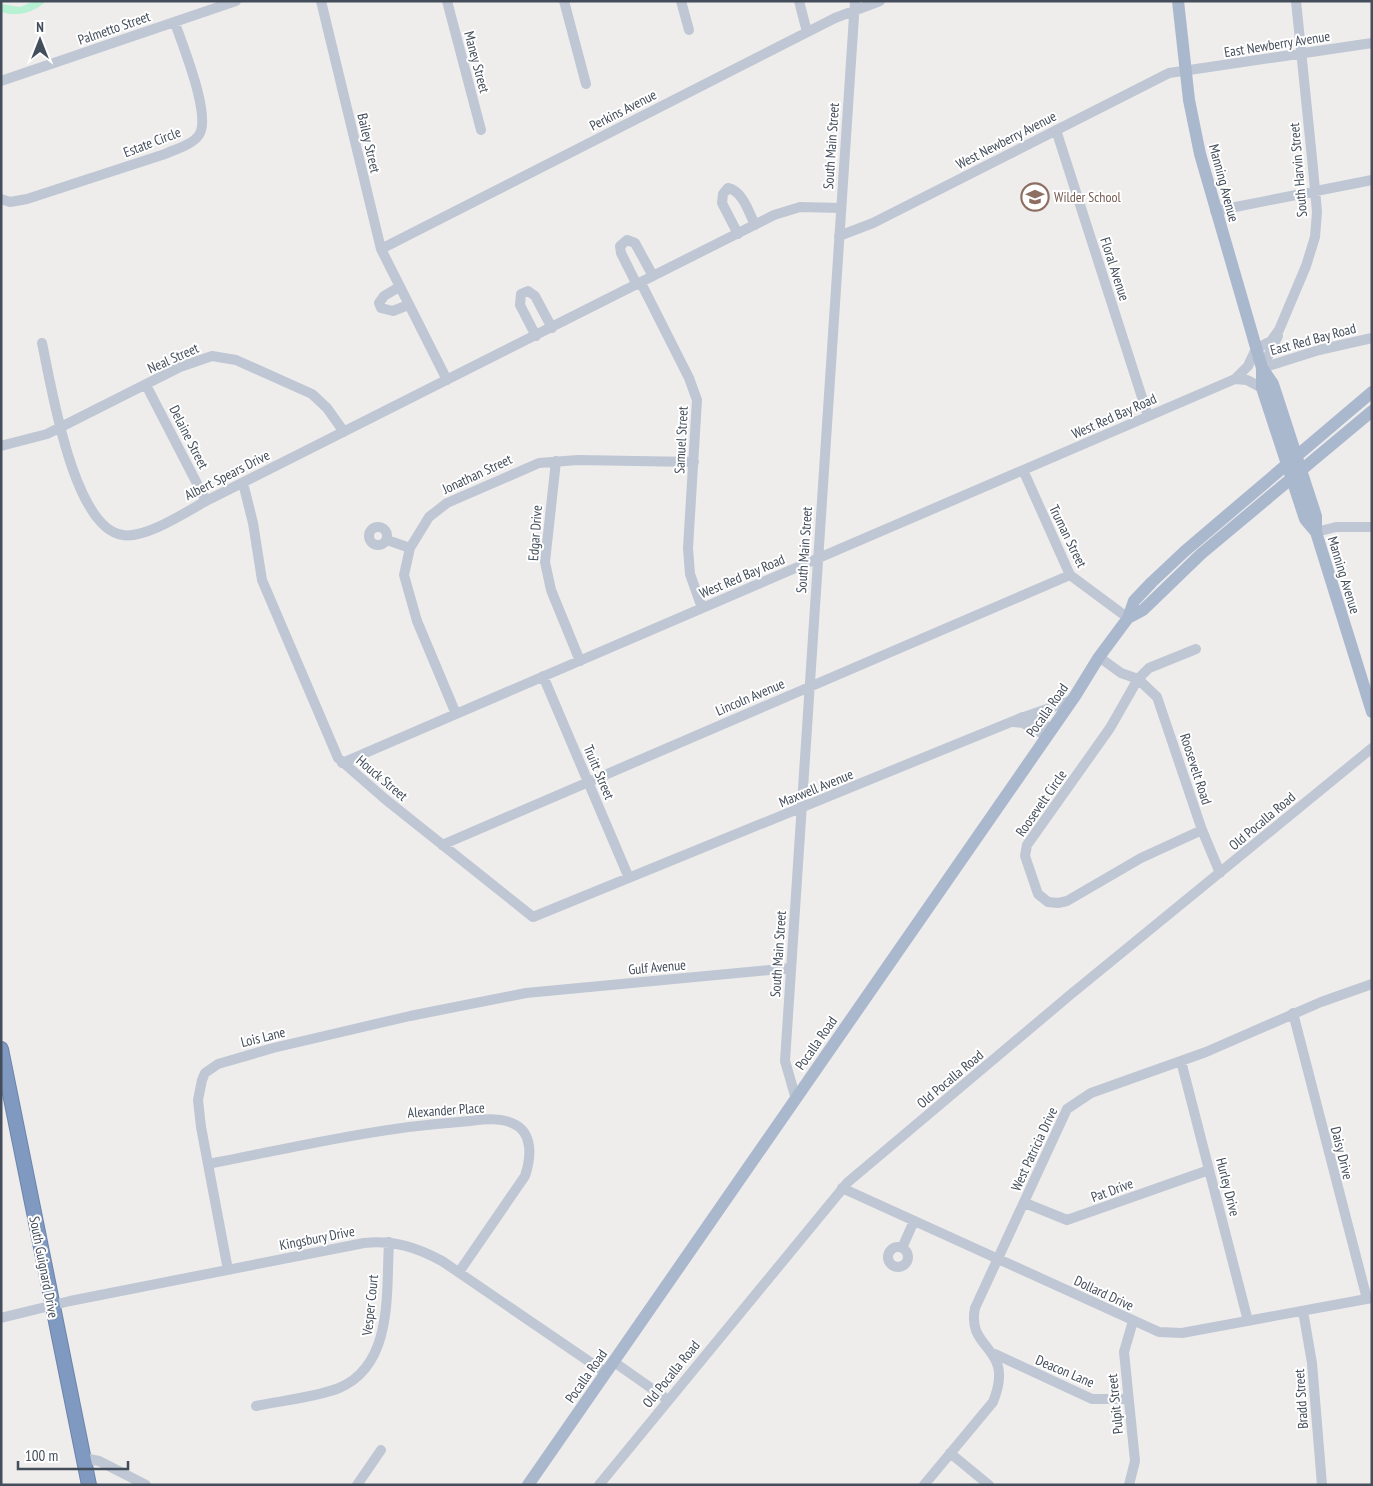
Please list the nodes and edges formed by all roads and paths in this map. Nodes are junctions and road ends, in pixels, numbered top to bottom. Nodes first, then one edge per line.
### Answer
1 (236, 1) edge
2 (321, 1) edge
3 (447, 1) edge
4 (564, 1) edge
5 (681, 1) edge
6 (800, 1) edge
7 (880, 1) edge
8 (1178, 1) edge
9 (1296, 1) edge
10 (854, 6) edge
11 (174, 22) junction
12 (689, 30) dead end
13 (807, 32) junction
14 (1372, 43) edge
15 (1301, 54) junction
16 (1186, 71) junction
17 (1, 81) edge
18 (586, 84) dead end
19 (480, 130) dead end
20 (1056, 130) junction
21 (1372, 180) edge
22 (1315, 191) junction
23 (1, 199) edge
24 (841, 208) junction
25 (1215, 211) junction
26 (755, 225) junction
27 (738, 234) junction
28 (839, 236) junction
29 (381, 248) junction
30 (654, 276) junction
31 (639, 284) junction
32 (399, 287) junction
33 (408, 304) junction
34 (552, 328) junction
35 (1279, 330) junction
36 (536, 336) junction
37 (1372, 338) edge
38 (42, 343) dead end
39 (1256, 349) junction
40 (1262, 368) junction
41 (1236, 378) junction
42 (447, 380) junction
43 (146, 385) junction
44 (1262, 388) junction
45 (1372, 392) edge
46 (1360, 402) junction
47 (1371, 414) edge
48 (1148, 416) junction
49 (60, 428) junction
50 (344, 432) junction
51 (1, 446) edge
52 (1292, 460) junction
53 (556, 461) junction
54 (694, 462) junction
55 (1023, 470) junction
56 (1296, 474) junction
57 (243, 483) junction
58 (206, 501) junction
59 (1372, 527) edge
60 (1316, 532) junction
61 (386, 540) dead end
62 (410, 548) junction
63 (818, 559) junction
64 (1070, 575) junction
65 (702, 608) junction
66 (1128, 618) junction
67 (1196, 649) dead end
68 (1099, 658) junction
69 (580, 660) junction
70 (544, 676) junction
71 (1138, 679) junction
72 (810, 686) junction
73 (1073, 700) junction
74 (1372, 712) edge
75 (456, 714) junction
76 (1023, 717) junction
77 (1013, 722) junction
78 (1050, 732) junction
79 (1372, 748) edge
80 (342, 763) junction
81 (588, 782) junction
82 (802, 809) junction
83 (1202, 830) junction
84 (442, 845) junction
85 (1220, 873) junction
86 (629, 878) junction
87 (791, 968) junction
88 (1372, 984) edge
89 (526, 994) joint
90 (1294, 1013) junction
91 (1, 1049) edge
92 (1181, 1061) junction
93 (796, 1099) junction
94 (208, 1164) junction
95 (1209, 1170) junction
96 (842, 1188) junction
97 (1024, 1203) junction
98 (914, 1220) junction
99 (389, 1242) junction
100 (902, 1248) dead end
101 (999, 1259) junction
102 (228, 1270) junction
103 (459, 1272) junction
104 (1369, 1298) edge
105 (52, 1306) junction
106 (1303, 1311) junction
107 (1, 1318) edge
108 (1133, 1321) junction
109 (1248, 1321) junction
110 (995, 1354) junction
111 (614, 1362) junction
112 (606, 1373) junction
113 (668, 1400) junction
114 (1128, 1400) junction
115 (256, 1406) dead end
116 (380, 1450) dead end
117 (950, 1453) junction
118 (84, 1458) junction
119 (89, 1485) edge
120 (146, 1485) edge
121 (357, 1485) edge
122 (528, 1485) edge
123 (599, 1485) edge
124 (924, 1485) edge
125 (989, 1485) edge
126 (1129, 1485) edge
127 (1322, 1485) edge

1 - 11 street, Palmetto Street
2 - 29 street, Bailey Street
3 - 19 street, Maney Street
4 - 18 street
5 - 12 street
6 - 13 street
7 - 10 street, Perkins Avenue
8 - 16 main road, Manning Avenue
9 - 15 street, South Harvin Street
10 - 13 street, Perkins Avenue
10 - 24 street, South Main Street
11 - 17 street, Palmetto Street
11 - 23 street, Estate Circle
13 - 29 street, Perkins Avenue
14 - 15 street, East Newberry Avenue
15 - 16 street, East Newberry Avenue
15 - 22 street, South Harvin Street
16 - 20 street, West Newberry Avenue
16 - 25 main road, Manning Avenue
20 - 28 street, West Newberry Avenue
20 - 48 street, Floral Avenue
21 - 22 street
22 - 25 street
22 - 35 street, South Harvin Street
24 - 26 street, Albert Spears Drive
24 - 28 street, South Main Street
25 - 39 main road, Manning Avenue
26 - 27 street, Albert Spears Drive
26 - 27 street
27 - 30 street, Albert Spears Drive
28 - 63 street, South Main Street
29 - 32 street, Bailey Street
30 - 31 street, Albert Spears Drive
30 - 31 street
31 - 34 street, Albert Spears Drive
31 - 54 street, Samuel Street
32 - 33 street, Bailey Street
32 - 33 street
33 - 42 street, Bailey Street
34 - 36 street, Albert Spears Drive
34 - 36 street
35 - 39 street, South Harvin Street
35 - 40 street, South Harvin Street
36 - 42 street, Albert Spears Drive
37 - 40 street, East Red Bay Road
38 - 49 street, Albert Spears Drive
39 - 40 main road, Manning Avenue
39 - 41 street, West Red Bay Road
40 - 44 main road, Manning Avenue
40 - 52 main road, Manning Avenue
41 - 44 street
41 - 48 street, West Red Bay Road
42 - 50 street, Albert Spears Drive
43 - 49 street, Neal Street
43 - 50 street, Neal Street
43 - 58 street, Delaine Street
44 - 52 main road, Manning Avenue
45 - 46 main road, Pocalla Road
46 - 47 street
46 - 52 main road, Pocalla Road
47 - 56 main road, Pocalla Road
48 - 55 street, West Red Bay Road
49 - 51 street, Neal Street
49 - 58 street, Albert Spears Drive
50 - 57 street, Albert Spears Drive
52 - 56 main road, Manning Avenue
52 - 66 main road, Pocalla Road
53 - 54 street, Jonathan Street
53 - 62 street, Jonathan Street
53 - 69 street, Edgar Drive
54 - 65 street, Samuel Street
55 - 63 street, West Red Bay Road
55 - 64 street, Truman Street
56 - 60 main road, Manning Avenue
56 - 66 main road, Pocalla Road
57 - 58 street, Albert Spears Drive
57 - 80 street, Houck Street
59 - 60 street
60 - 74 main road, Manning Avenue
61 - 62 street
62 - 75 street, Jonathan Street
63 - 65 street, West Red Bay Road
63 - 72 street, South Main Street
64 - 66 street, Truman Street
64 - 72 street, Lincoln Avenue
65 - 69 street, West Red Bay Road
66 - 68 main road, Pocalla Road
67 - 71 street
68 - 71 street
68 - 73 main road, Pocalla Road
69 - 70 street, West Red Bay Road
70 - 75 street, West Red Bay Road
70 - 81 street, Truitt Street
71 - 83 street, Roosevelt Road
71 - 83 street, Roosevelt Circle
72 - 81 street, Lincoln Avenue
72 - 82 street, South Main Street
73 - 76 street, Maxwell Avenue
73 - 78 main road, Pocalla Road
75 - 80 street, West Red Bay Road
76 - 77 street, Maxwell Avenue
76 - 78 street
77 - 78 street
77 - 82 street, Maxwell Avenue
78 - 93 main road, Pocalla Road
79 - 85 street, Old Pocalla Road
80 - 84 street, Houck Street
81 - 84 street, Lincoln Avenue
81 - 86 street, Truitt Street
82 - 86 street, Maxwell Avenue
82 - 87 street, South Main Street
83 - 85 street, Roosevelt Road
84 - 86 street, Houck Street
85 - 96 street, Old Pocalla Road
87 - 89 street, Gulf Avenue
87 - 93 street, South Main Street
88 - 90 street, West Patricia Drive
89 - 94 street, Lois Lane
90 - 92 street, West Patricia Drive
90 - 104 street, Daisy Drive
91 - 105 highway, South Guignard Drive
92 - 95 street, Hurley Drive
92 - 97 street, West Patricia Drive
93 - 111 main road, Pocalla Road
94 - 102 street, Lois Lane
94 - 103 street, Alexander Place
95 - 97 street, Pat Drive
95 - 109 street, Hurley Drive
96 - 98 street, Dollard Drive
96 - 113 street, Old Pocalla Road
97 - 101 street, West Patricia Drive
98 - 100 street
98 - 101 street, Dollard Drive
99 - 102 street, Kingsbury Drive
99 - 103 street, Kingsbury Drive
99 - 115 street, Vesper Court
101 - 108 street, Dollard Drive
101 - 110 street, West Patricia Drive
102 - 105 street, Kingsbury Drive
103 - 112 street, Kingsbury Drive
104 - 106 street, Dollard Drive
105 - 107 street, Kingsbury Drive
105 - 118 highway, South Guignard Drive
106 - 109 street, Dollard Drive
106 - 127 street, Bradd Street
108 - 109 street, Dollard Drive
108 - 114 street, Pulpit Street
110 - 114 street, Deacon Lane
110 - 117 street
111 - 112 main road, Pocalla Road
111 - 113 street
112 - 122 main road, Pocalla Road
113 - 123 street, Old Pocalla Road
114 - 126 street, Pulpit Street
116 - 121 street
117 - 124 street
117 - 125 street
118 - 119 highway, South Guignard Drive
118 - 120 street

